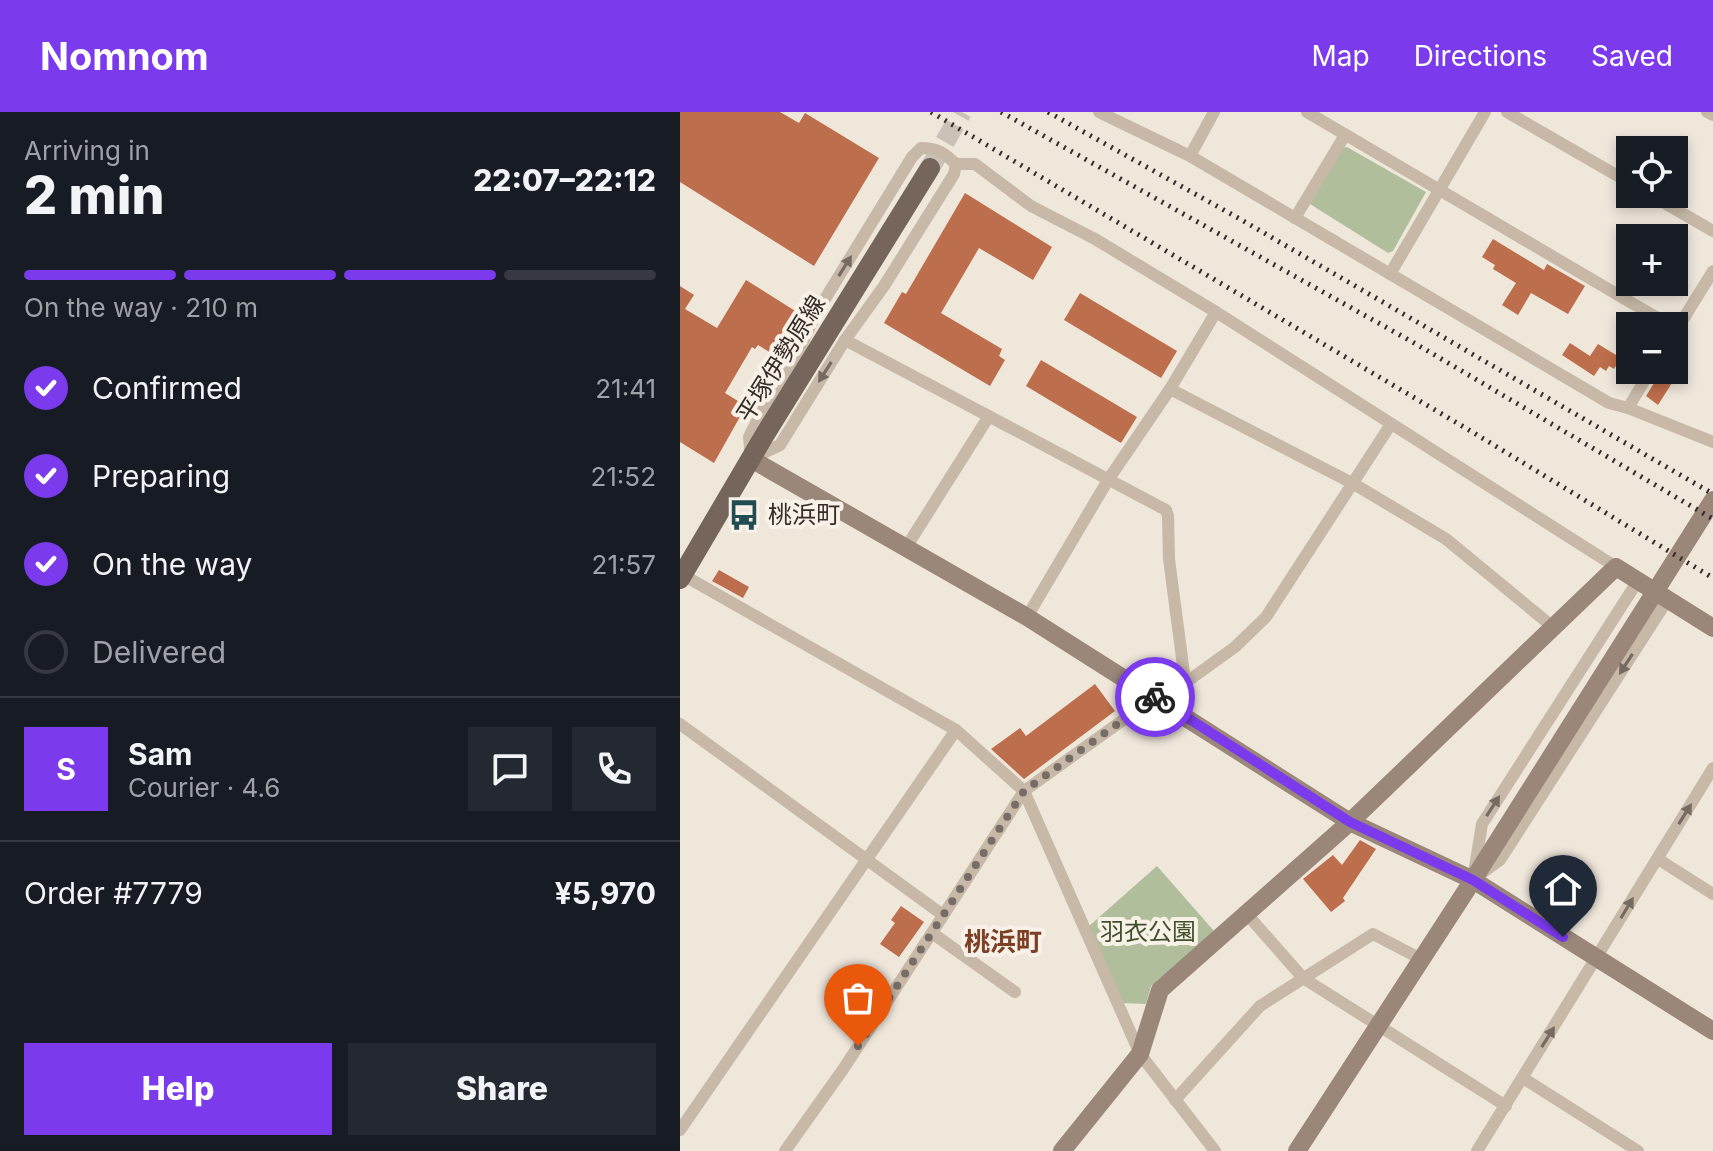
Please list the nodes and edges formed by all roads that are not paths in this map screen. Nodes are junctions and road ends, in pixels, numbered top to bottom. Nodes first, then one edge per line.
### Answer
1 (1099, 112) edge
2 (1214, 112) edge
3 (1307, 112) edge
4 (1485, 112) edge
5 (1507, 112) edge
6 (1707, 112) edge
7 (1713, 115) edge
8 (1345, 135) junction
9 (1190, 156) junction
10 (956, 164) junction
11 (930, 168) tunnel mouth
12 (1616, 175) edge
13 (1439, 191) junction
14 (1673, 208) edge
15 (1295, 218) junction
16 (1713, 231) edge
17 (1713, 271) edge
18 (1390, 274) junction
19 (1216, 312) junction
20 (1645, 312) edge
21 (1685, 312) edge
22 (845, 340) junction
23 (1643, 384) edge
24 (1170, 389) junction
25 (1628, 408) junction
26 (989, 416) junction
27 (1391, 424) junction
28 (1713, 442) edge
29 (751, 459) junction
30 (1108, 480) junction
31 (1354, 484) junction
32 (1713, 500) edge
33 (907, 546) junction
34 (1616, 567) junction
35 (681, 577) edge
36 (1639, 579) junction
37 (1668, 599) junction
38 (1027, 617) junction
39 (1553, 627) junction
40 (1713, 628) edge
41 (1185, 681) junction
42 (1155, 697) junction
43 (680, 724) edge
44 (956, 730) junction
45 (1713, 768) edge
46 (1709, 785) edge
47 (1024, 791) junction
48 (1350, 822) junction
49 (1658, 859) junction
50 (866, 860) junction
51 (1473, 880) junction
52 (1713, 894) edge
53 (1245, 912) junction
54 (943, 915) junction
55 (932, 933) junction
56 (1597, 958) junction
57 (1421, 959) junction
58 (1303, 978) junction
59 (1015, 992) dead end
60 (1378, 1026) junction
61 (1713, 1031) edge
62 (1140, 1054) junction
63 (1523, 1078) junction
64 (1175, 1100) junction
65 (1506, 1106) junction
66 (680, 1130) edge
67 (785, 1151) edge
68 (1062, 1151) edge
69 (1215, 1151) edge
70 (1297, 1151) edge
71 (1477, 1151) edge
72 (1638, 1151) edge

1 - 9 street
2 - 9 street
3 - 8 street
4 - 13 street
5 - 12 street
6 - 7 street
8 - 13 street
8 - 15 street
9 - 15 street
10 - 19 street
10 - 22 street
29 -> 10 street
11 - 29 main road, 平塚伊勢原線
13 - 18 street
13 - 20 street
14 - 16 street
15 - 18 street
17 - 21 street
18 - 25 street
19 - 24 street
19 - 27 street
22 - 26 street
22 -> 29 street
23 - 25 street
24 - 30 street
24 - 31 street
25 - 28 street
26 - 30 street
26 - 33 street
27 - 31 street
27 - 34 street
29 - 33 street
29 - 35 main road, 平塚伊勢原線
30 - 38 street
30 - 41 street
31 - 39 street
31 - 41 street
32 - 51 street
33 - 38 street
34 - 36 street
34 - 39 street
35 - 44 street
36 - 37 street
51 -> 36 street
37 - 40 street
37 -> 51 street
38 - 42 street
39 - 48 street
41 - 42 street
42 - 47 street
42 - 48 street
43 - 50 street
44 - 47 street
44 - 50 street
45 - 46 street
49 -> 46 street
47 - 54 street
47 - 62 street
48 - 51 street
48 - 53 street
49 - 52 street
56 -> 49 street
50 - 54 street
50 - 66 street
51 - 56 street
51 - 57 street
53 - 58 street
53 - 62 street
54 - 55 street
55 - 59 street
55 - 67 street
56 - 61 street
63 -> 56 street
57 - 58 street
57 - 60 street
58 - 60 street
58 - 64 street
60 - 65 street
60 - 70 street
62 - 64 street
62 - 68 street
63 - 65 street
63 - 72 street
64 - 69 street
65 - 71 street

